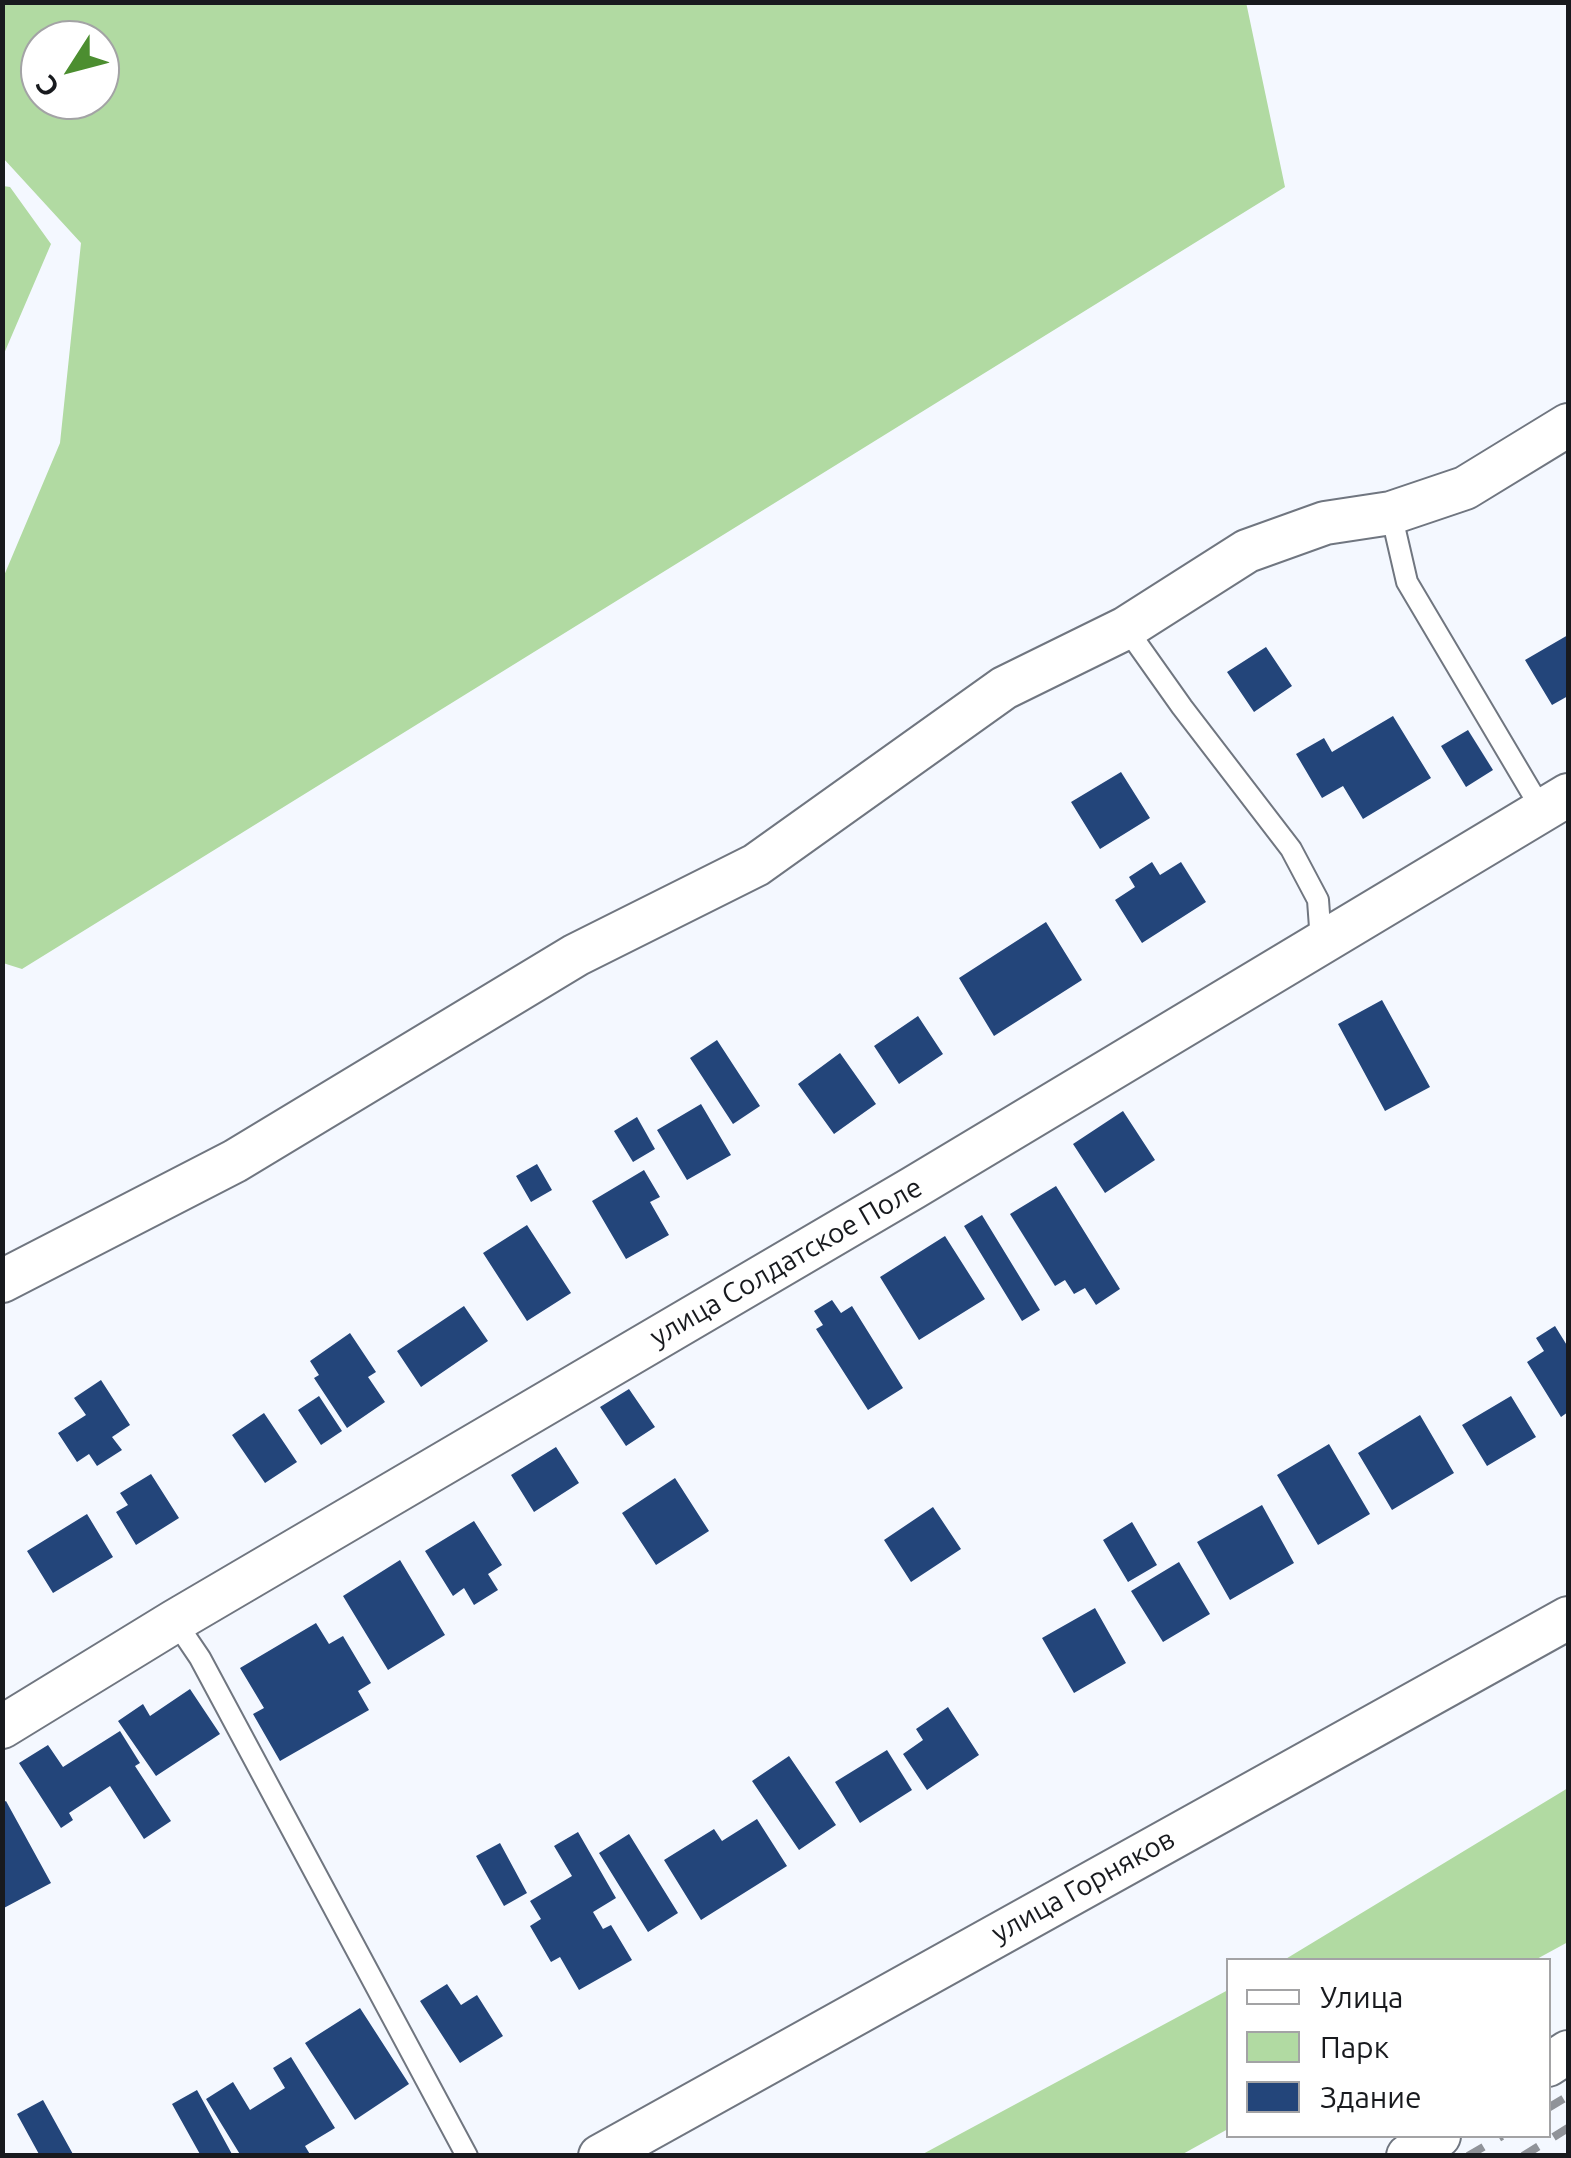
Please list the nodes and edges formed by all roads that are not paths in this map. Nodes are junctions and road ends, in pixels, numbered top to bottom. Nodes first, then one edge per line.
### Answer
1 (1568, 425) edge
2 (1392, 513) junction
3 (1126, 628) junction
4 (1555, 802) edge
5 (1321, 940) junction
6 (2, 1281) edge
7 (1568, 1618) edge
8 (175, 1622) junction
9 (2, 1727) edge
10 (1436, 2138) edge
11 (467, 2156) edge
12 (600, 2156) edge
13 (1408, 2156) edge

1 - 2 street
2 - 3 street
2 - 4 lane
3 - 5 lane
3 - 6 street
4 - 5 street, улица Солдатское Поле
5 - 8 street, улица Солдатское Поле
7 - 12 street, улица Горняков
8 - 9 street, улица Солдатское Поле
8 - 11 lane
10 - 13 street

